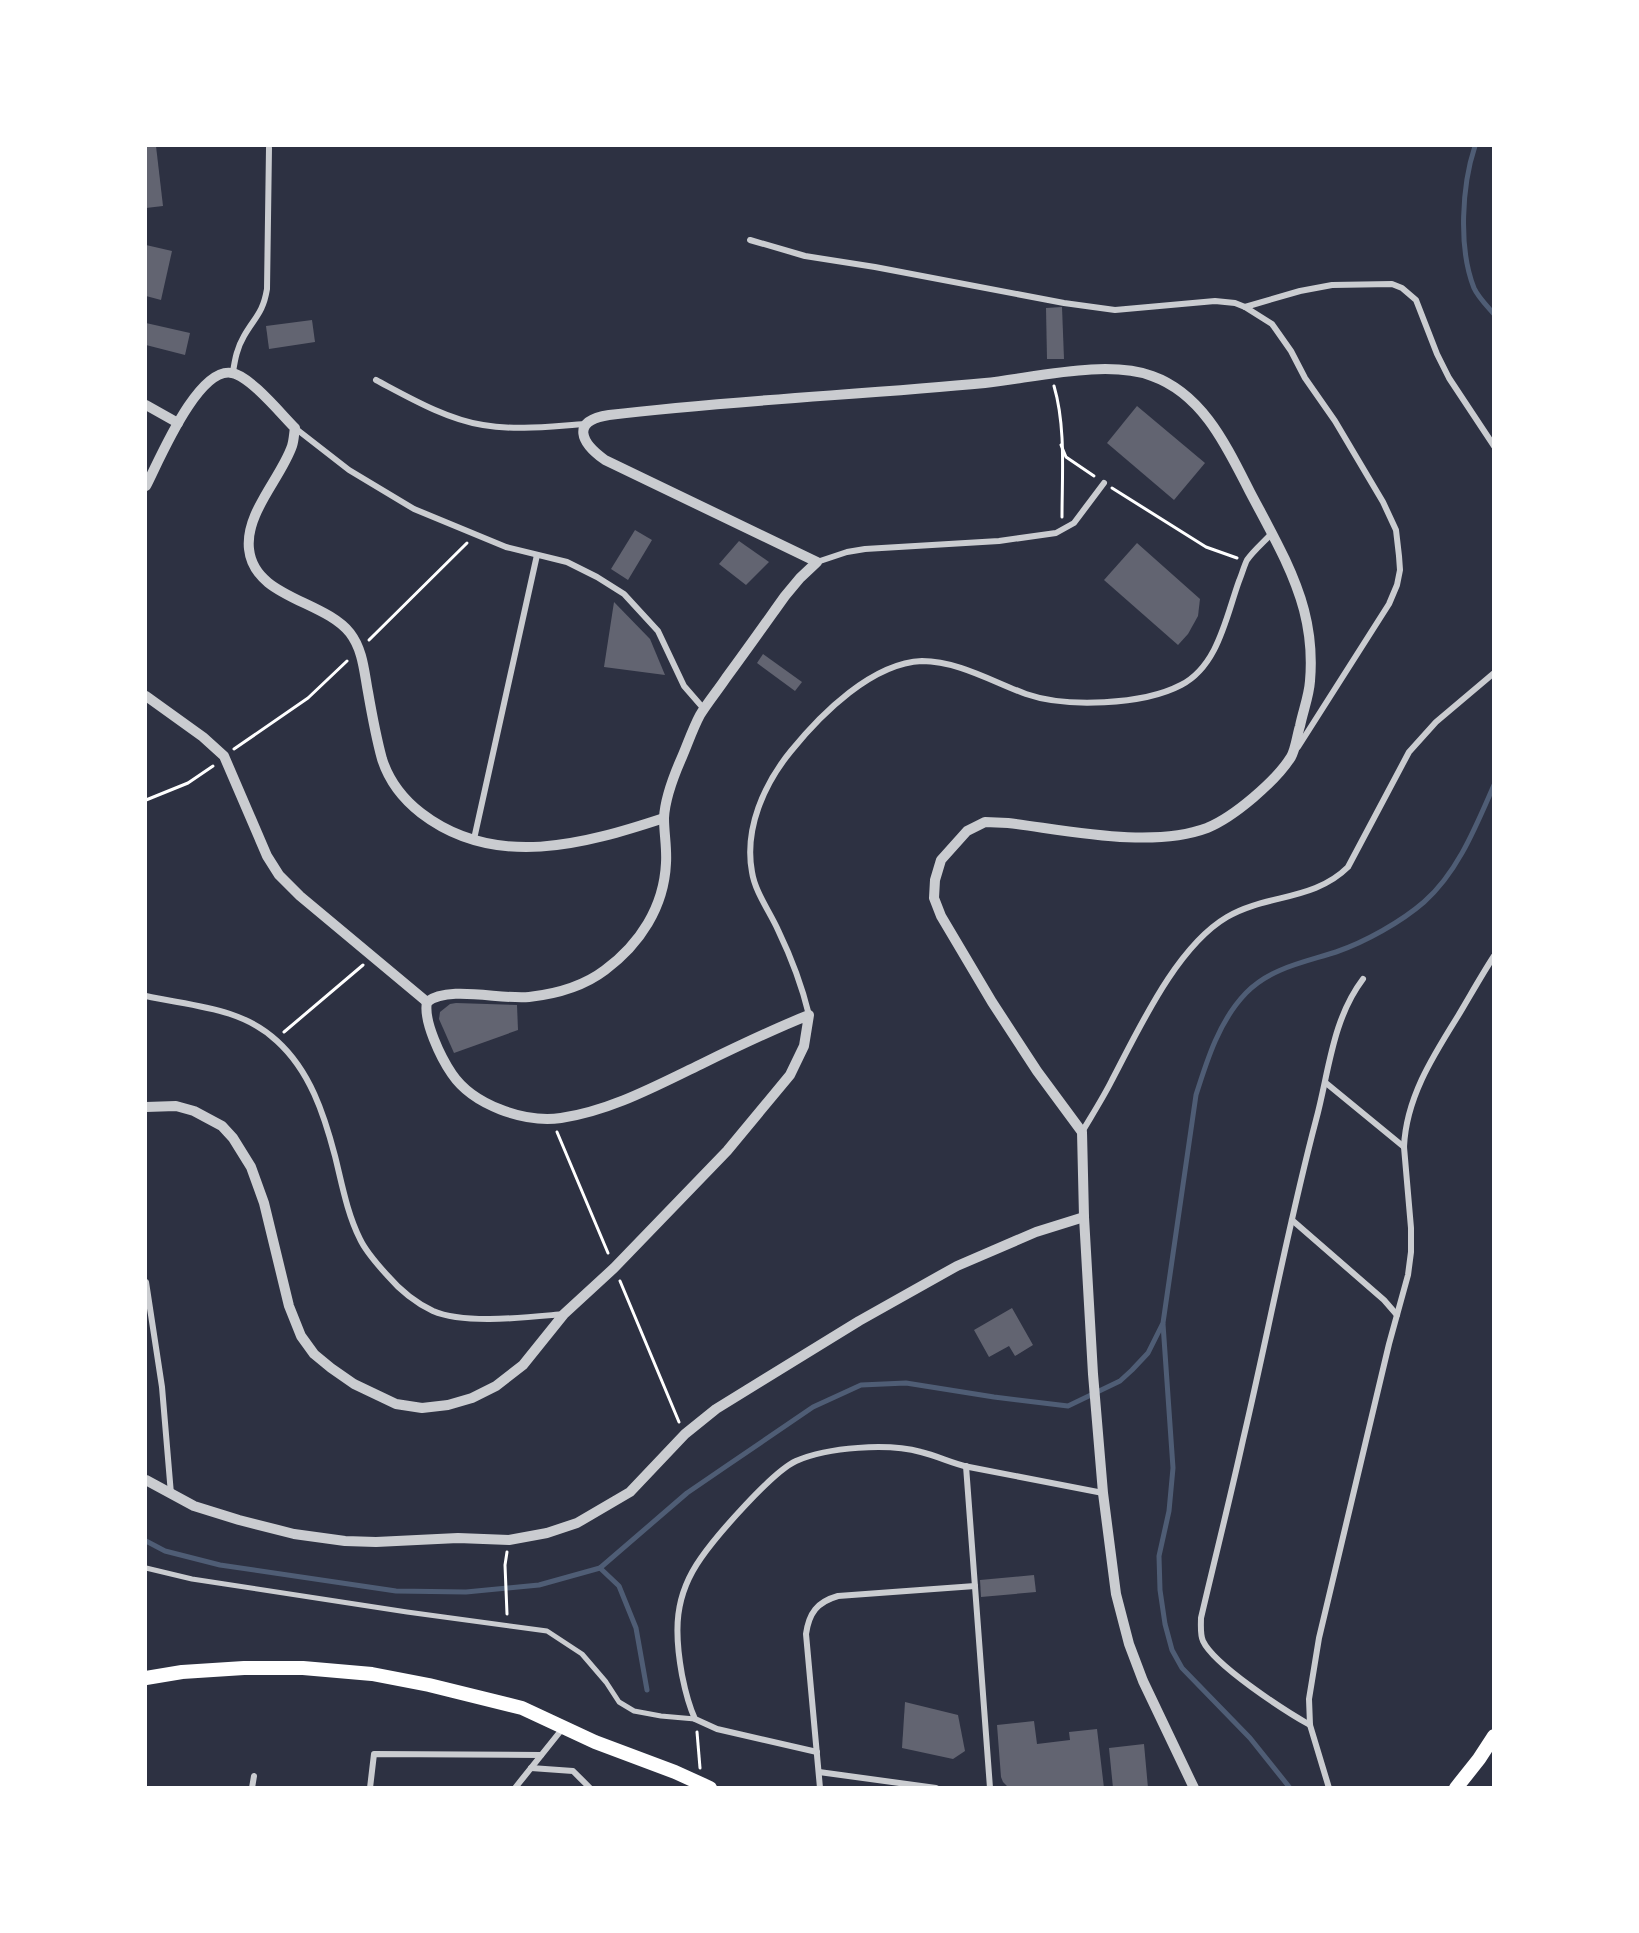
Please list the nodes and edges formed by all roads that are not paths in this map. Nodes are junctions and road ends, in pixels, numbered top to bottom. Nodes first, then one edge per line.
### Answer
1 (269, 148) dead end
2 (750, 240) dead end
3 (1245, 307) junction
4 (233, 372) junction
5 (376, 380) dead end
6 (146, 405) edge
7 (178, 423) junction
8 (586, 424) junction
9 (295, 428) junction
10 (1494, 446) edge
11 (1104, 483) road end
12 (146, 486) edge
13 (1272, 533) junction
14 (537, 555) junction
15 (817, 562) junction
16 (1494, 673) edge
17 (146, 696) edge
18 (704, 709) junction
19 (1292, 755) junction
20 (664, 818) junction
21 (474, 839) junction
22 (1494, 956) edge
23 (1363, 979) dead end
24 (146, 996) edge
25 (427, 1002) junction
26 (809, 1015) junction
27 (1326, 1083) junction
28 (146, 1107) edge
29 (1082, 1132) junction
30 (1404, 1147) junction
31 (1084, 1217) junction
32 (1292, 1220) junction
33 (146, 1282) edge
34 (564, 1314) junction
35 (1397, 1315) junction
36 (966, 1466) junction
37 (146, 1480) edge
38 (1103, 1492) junction
39 (171, 1494) junction
40 (146, 1568) edge
41 (975, 1586) junction
42 (146, 1678) edge
43 (694, 1716) junction
44 (1310, 1725) junction
45 (563, 1728) junction
46 (1494, 1736) edge
47 (817, 1752) junction
48 (541, 1755) junction
49 (531, 1768) junction
50 (819, 1772) junction
51 (254, 1776) dead end
52 (706, 1786) edge
53 (252, 1788) edge
54 (369, 1788) edge
55 (515, 1788) edge
56 (590, 1788) edge
57 (820, 1788) edge
58 (936, 1788) edge
59 (990, 1788) edge
60 (1194, 1788) edge
61 (1329, 1788) edge
62 (1456, 1788) edge

1 - 4 street
2 - 3 street
3 - 10 street
3 - 19 street
4 - 7 street
4 - 9 street
5 - 8 street
6 - 7 street
7 - 12 street
8 - 13 street
8 - 15 street
9 - 14 street
9 - 21 street
11 - 15 street
13 - 19 street
13 - 26 street
14 - 18 street
14 - 21 street
15 - 18 street
16 - 29 street
17 - 25 street
18 - 20 street
19 - 29 street
20 - 21 street
20 - 25 street
22 - 30 street
23 - 27 street
24 - 34 street
25 - 26 street
26 - 34 street
27 - 30 street
27 - 32 street
28 - 34 street
29 - 31 street
30 - 35 street
31 - 38 street
31 - 39 street
32 - 35 street
32 - 44 street
33 - 39 street
35 - 44 street
36 - 38 street
36 - 41 street
36 - 43 street
37 - 39 street
38 - 60 street
40 - 43 street
41 - 47 street
41 - 59 street
42 - 45 main road
43 - 47 street
44 - 61 street
45 - 48 street
45 - 52 main road
46 - 62 main road
47 - 50 street
48 - 49 street
48 - 54 street
49 - 55 street
49 - 56 street
50 - 57 street
50 - 58 street
51 - 53 street

